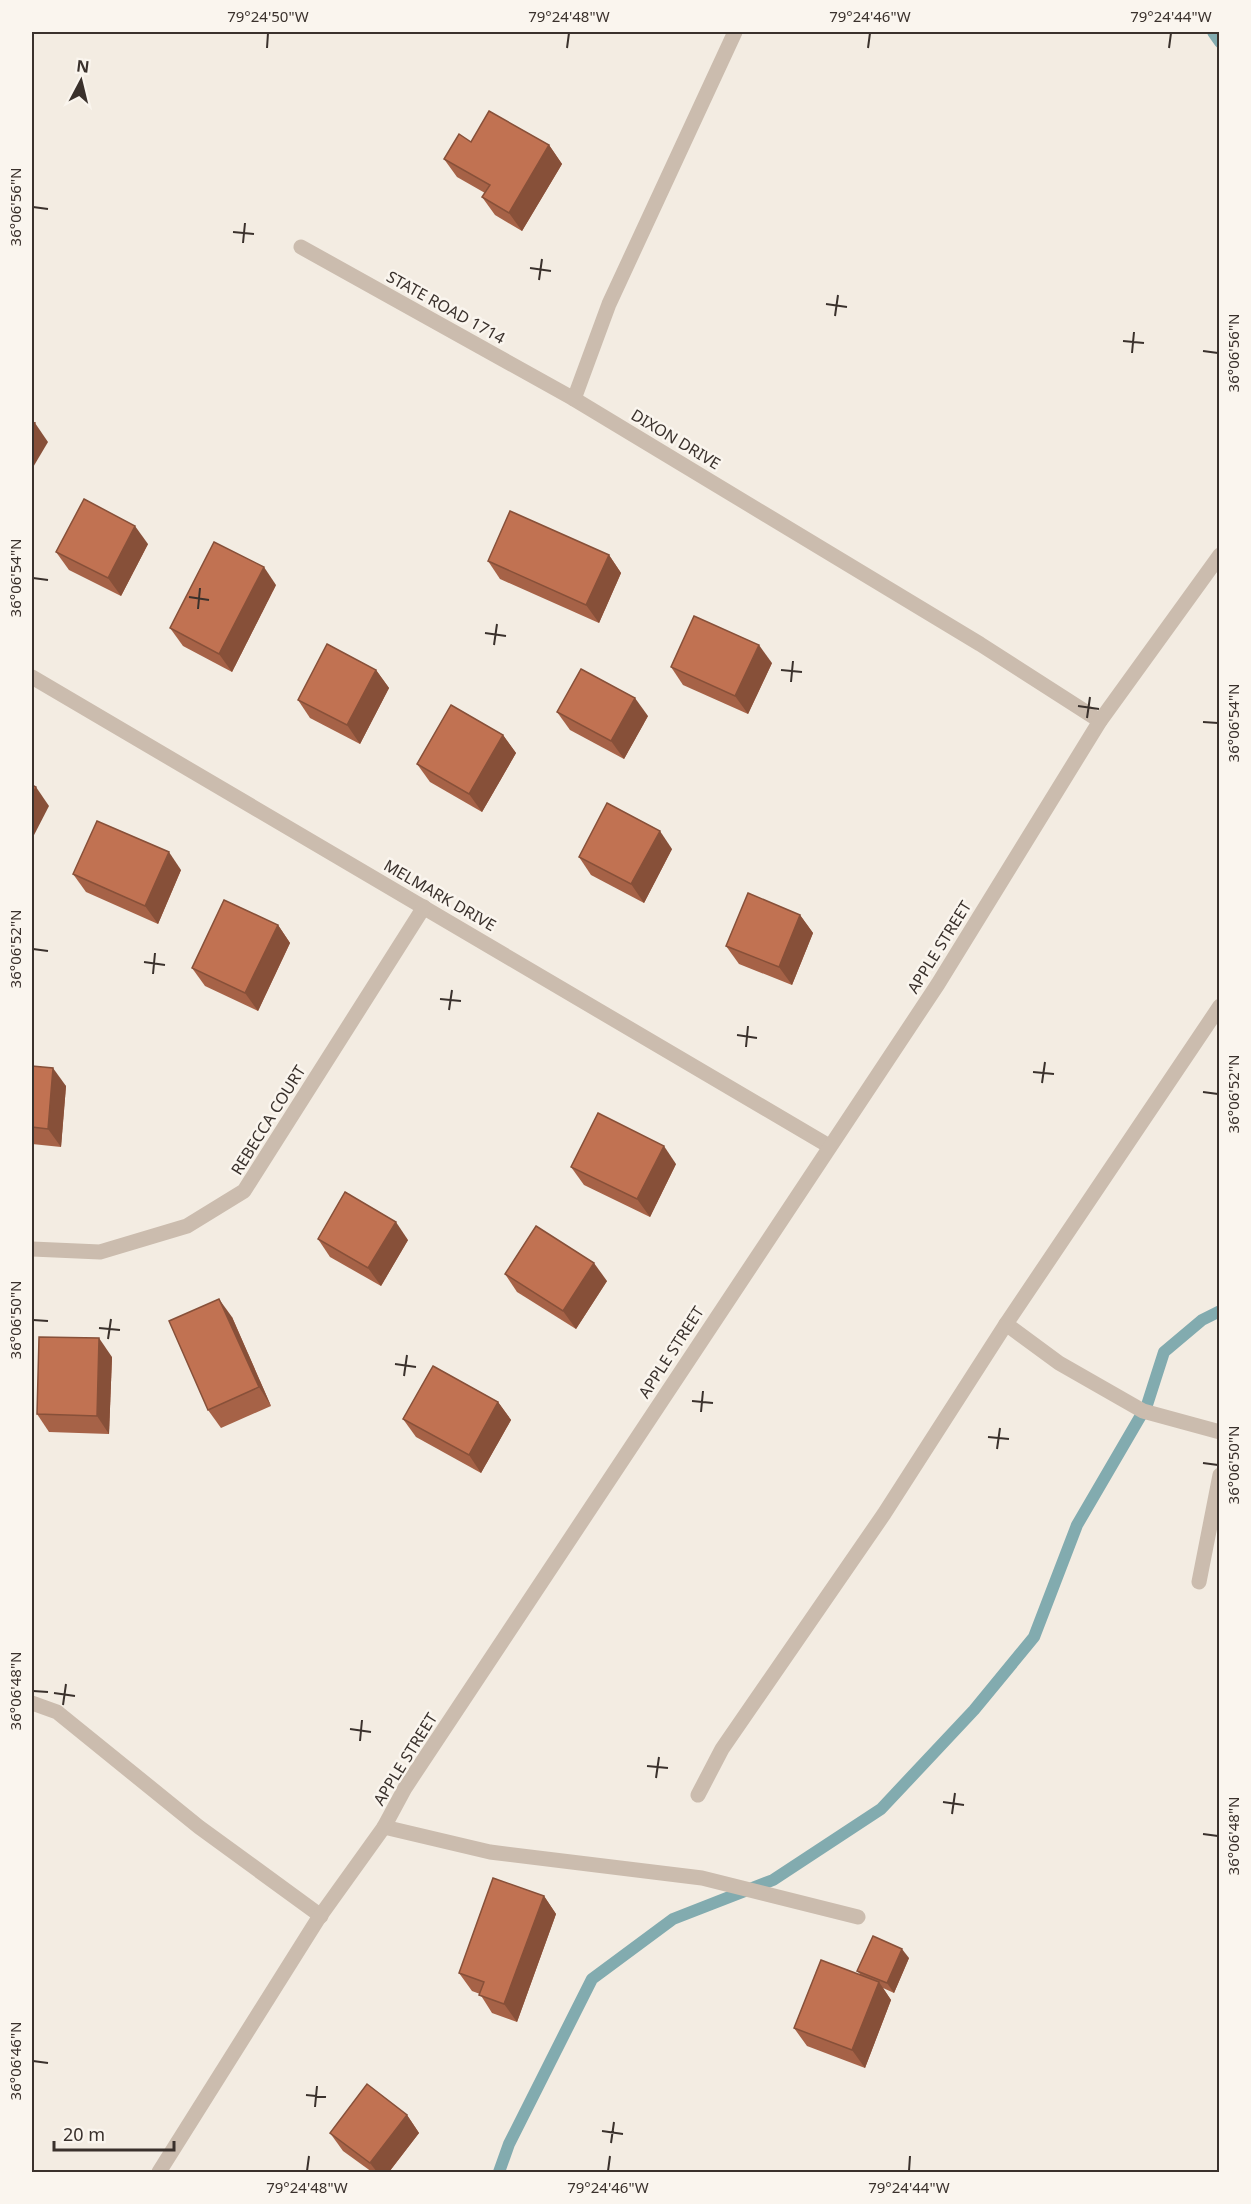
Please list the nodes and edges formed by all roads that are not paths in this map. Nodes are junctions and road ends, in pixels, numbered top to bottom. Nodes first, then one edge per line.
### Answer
1 (735, 32) edge
2 (301, 247) dead end
3 (574, 399) junction
4 (1220, 555) edge
5 (32, 677) edge
6 (1100, 721) junction
7 (424, 907) junction
8 (1220, 1006) edge
9 (829, 1146) junction
10 (32, 1249) edge
11 (1006, 1324) junction
12 (1220, 1432) edge
13 (1220, 1475) edge
14 (1199, 1582) dead end
15 (32, 1703) edge
16 (698, 1795) dead end
17 (384, 1827) junction
18 (321, 1916) junction
19 (858, 1917) dead end
20 (159, 2172) edge

1 - 3 street
2 - 3 street, STATE ROAD 1714
3 - 6 street, DIXON DRIVE
4 - 6 street, APPLE STREET
5 - 7 street, MELMARK DRIVE
6 - 9 street, APPLE STREET
7 - 9 street, MELMARK DRIVE
7 - 10 street, REBECCA COURT
8 - 11 street
9 - 17 street, APPLE STREET
11 - 12 street
11 - 16 street
13 - 14 street
15 - 18 street
17 - 18 street, APPLE STREET
17 - 19 street
18 - 20 street, APPLE STREET

